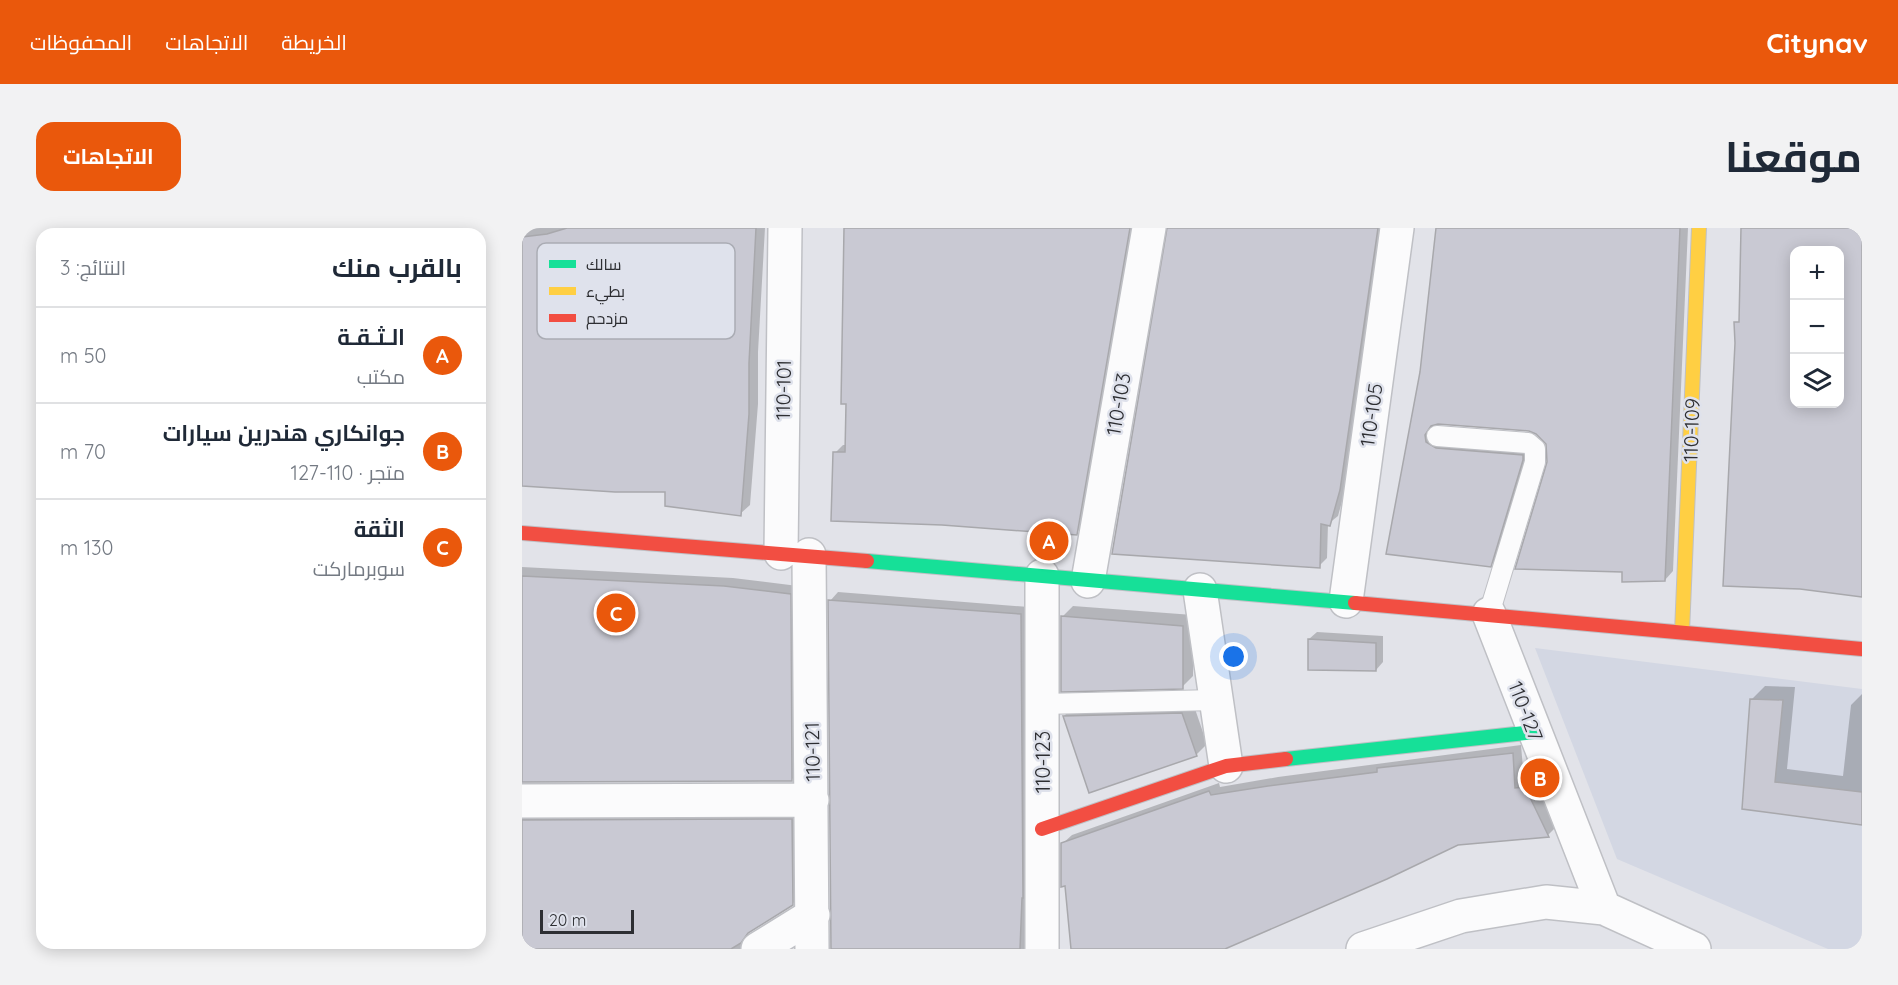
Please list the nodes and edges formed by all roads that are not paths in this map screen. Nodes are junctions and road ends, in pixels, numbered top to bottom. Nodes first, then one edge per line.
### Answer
1 (785, 228) edge
2 (1149, 228) edge
3 (1397, 228) edge
4 (1699, 228) edge
5 (1437, 436) dead end
6 (522, 533) edge
7 (795, 554) junction
8 (1042, 576) junction
9 (1088, 581) junction
10 (1200, 590) junction
11 (1346, 601) junction
12 (1489, 614) junction
13 (1682, 632) junction
14 (1862, 649) edge
15 (1216, 700) junction
16 (1042, 704) junction
17 (1534, 732) junction
18 (1226, 766) junction
19 (812, 800) junction
20 (522, 801) edge
21 (1042, 829) junction
22 (1604, 908) junction
23 (813, 915) junction
24 (758, 949) edge
25 (812, 949) edge
26 (1042, 949) edge
27 (1363, 949) edge
28 (1694, 949) edge

1 - 7 street, 110-101
2 - 9 street, 110-103
3 - 11 street, 110-105
4 - 13 main road, 110-109
5 - 12 lane
6 - 7 main road
7 - 8 main road
7 - 19 street, 110-121
8 - 9 main road
8 - 16 street, 110-123
9 - 10 main road
10 - 11 main road
10 - 15 street
11 - 12 main road
12 - 13 main road
12 - 17 street, 110-127
13 - 14 main road
15 - 16 lane
15 - 18 street
16 - 21 street, 110-123
17 - 18 main road
17 - 22 street, 110-127
18 - 21 main road
19 - 20 street
19 - 23 street, 110-121
21 - 26 street, 110-123
22 - 27 street
22 - 28 street
23 - 24 street
23 - 25 street, 110-121

